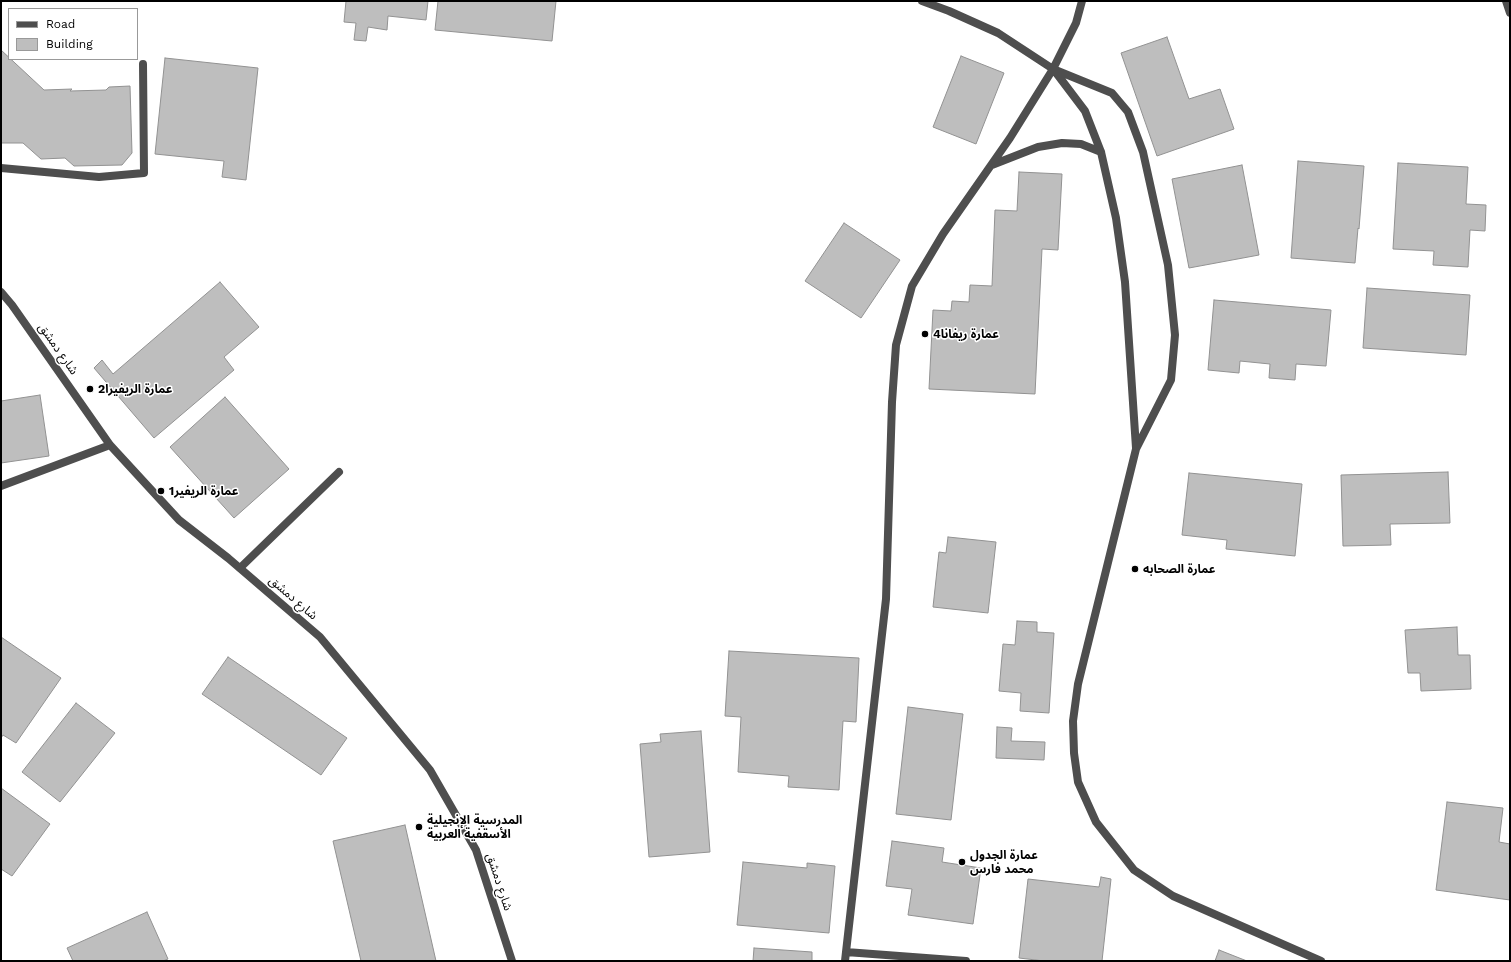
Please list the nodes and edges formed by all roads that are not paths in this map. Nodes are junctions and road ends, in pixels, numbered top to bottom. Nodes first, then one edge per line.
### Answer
1 (922, 1) edge
2 (1082, 1) edge
3 (1506, 1) edge
4 (1510, 13) edge
5 (143, 64) dead end
6 (1053, 69) junction
7 (1101, 152) junction
8 (992, 165) junction
9 (1, 168) edge
10 (1, 292) edge
11 (110, 445) junction
12 (1136, 449) junction
13 (339, 472) dead end
14 (1, 486) edge
15 (240, 568) junction
16 (846, 952) junction
17 (512, 961) edge
18 (845, 961) edge
19 (966, 961) edge
20 (1321, 961) edge

1 - 6 street
2 - 6 street
3 - 4 street
5 - 9 street
6 - 7 street
6 - 8 street
6 - 12 street
7 - 8 street
7 - 12 street
8 - 16 street
10 - 11 street, شارع دمشق
11 - 14 street
11 - 15 street, شارع دمشق
12 - 20 street
13 - 15 street
15 - 17 street, شارع دمشق
16 - 18 street
16 - 19 street

